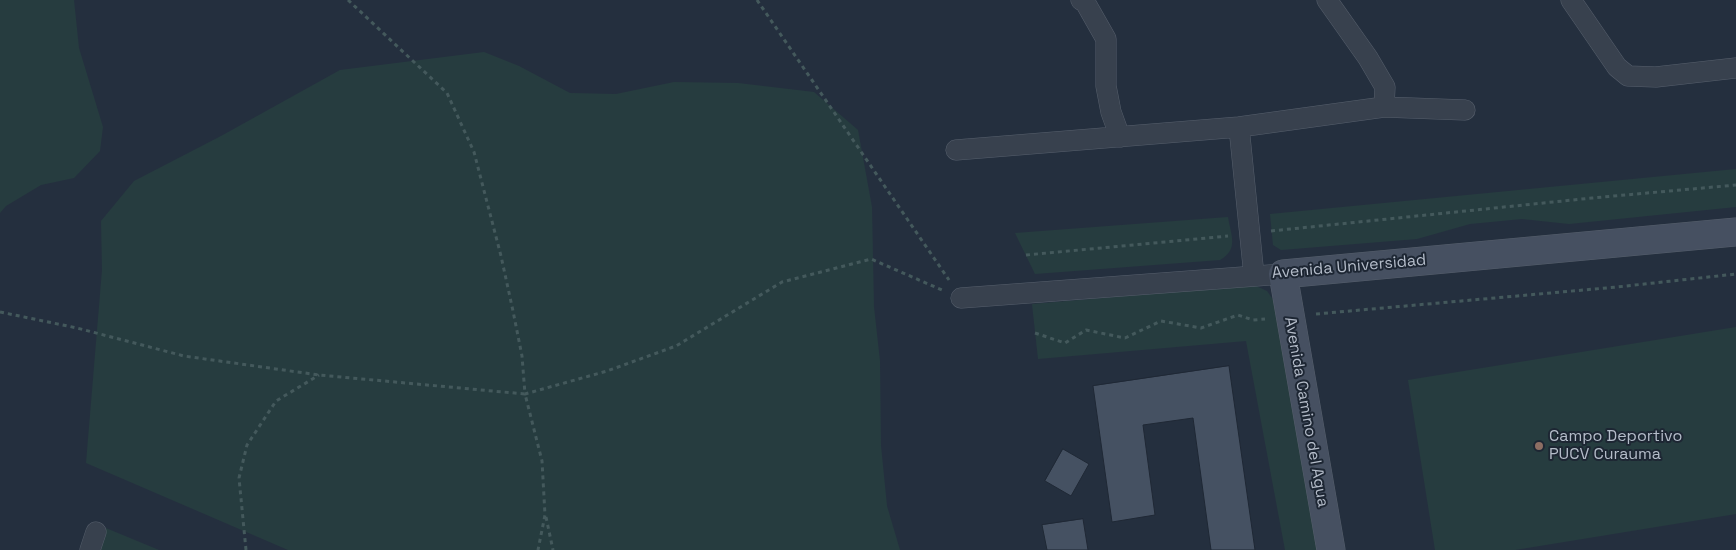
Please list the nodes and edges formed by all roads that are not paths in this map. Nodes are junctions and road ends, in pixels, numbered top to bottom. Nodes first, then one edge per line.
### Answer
1 (1081, 0) edge
2 (1327, 0) edge
3 (1571, 0) edge
4 (1736, 68) edge
5 (1384, 106) junction
6 (1465, 110) dead end
7 (1239, 127) junction
8 (1120, 137) junction
9 (956, 150) dead end
10 (1736, 232) edge
11 (1283, 274) junction
12 (1254, 276) junction
13 (961, 298) road end
14 (1331, 550) edge

1 - 8 street
2 - 5 street
3 - 4 street
5 - 6 street
5 - 7 street
7 - 8 street
7 - 12 street
8 - 9 street
10 - 11 street, Avenida Universidad
11 - 12 street, Avenida Universidad
11 - 14 street, Avenida Camino del Agua
12 - 13 street, Avenida Universidad

